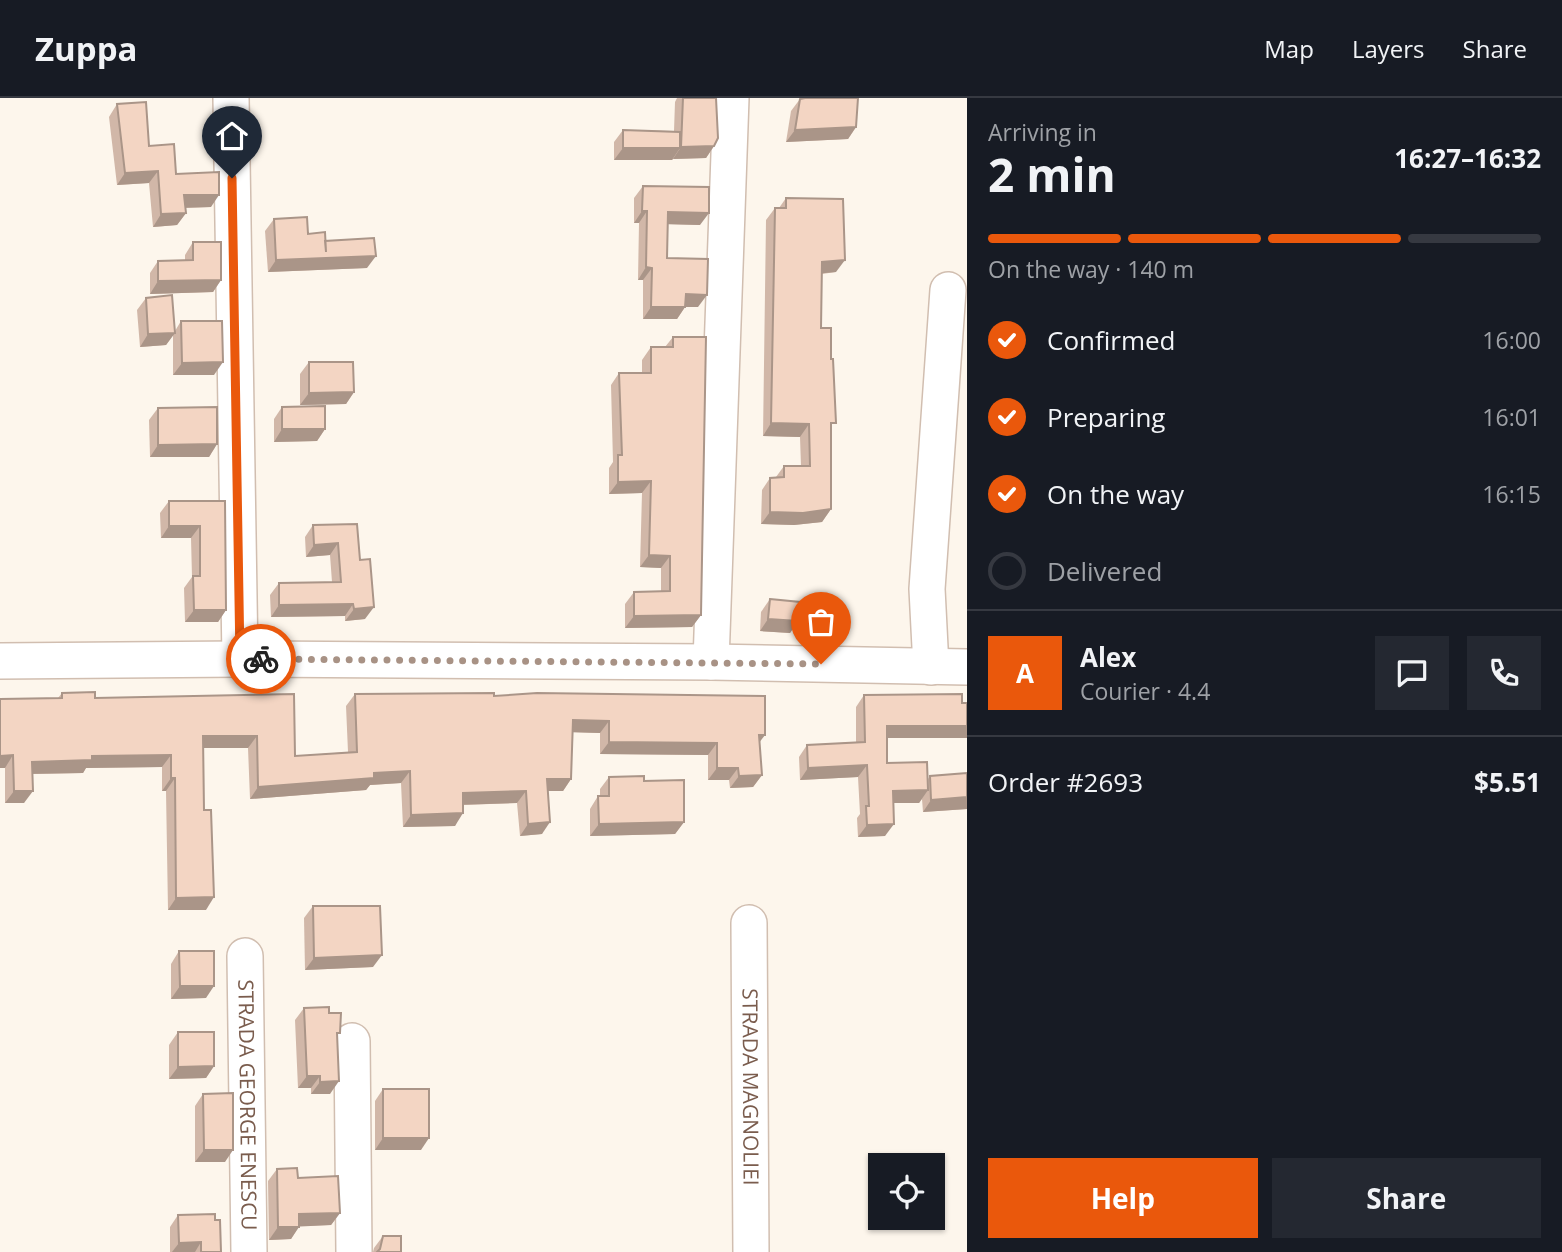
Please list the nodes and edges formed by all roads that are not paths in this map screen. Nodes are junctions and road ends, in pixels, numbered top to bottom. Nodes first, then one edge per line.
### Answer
1 (231, 98) edge
2 (731, 98) edge
3 (948, 290) dead end
4 (240, 659) junction
5 (0, 661) edge
6 (711, 662) junction
7 (931, 667) junction
8 (967, 667) edge
9 (750, 923) dead end
10 (245, 956) dead end
11 (352, 1041) dead end
12 (249, 1252) edge
13 (354, 1252) edge
14 (751, 1252) edge

1 - 4 street
2 - 6 street
3 - 7 street
4 - 5 street
4 - 6 street
6 - 7 street
7 - 8 street
9 - 14 street, STRADA MAGNOLIEI
10 - 12 street, STRADA GEORGE ENESCU
11 - 13 street

